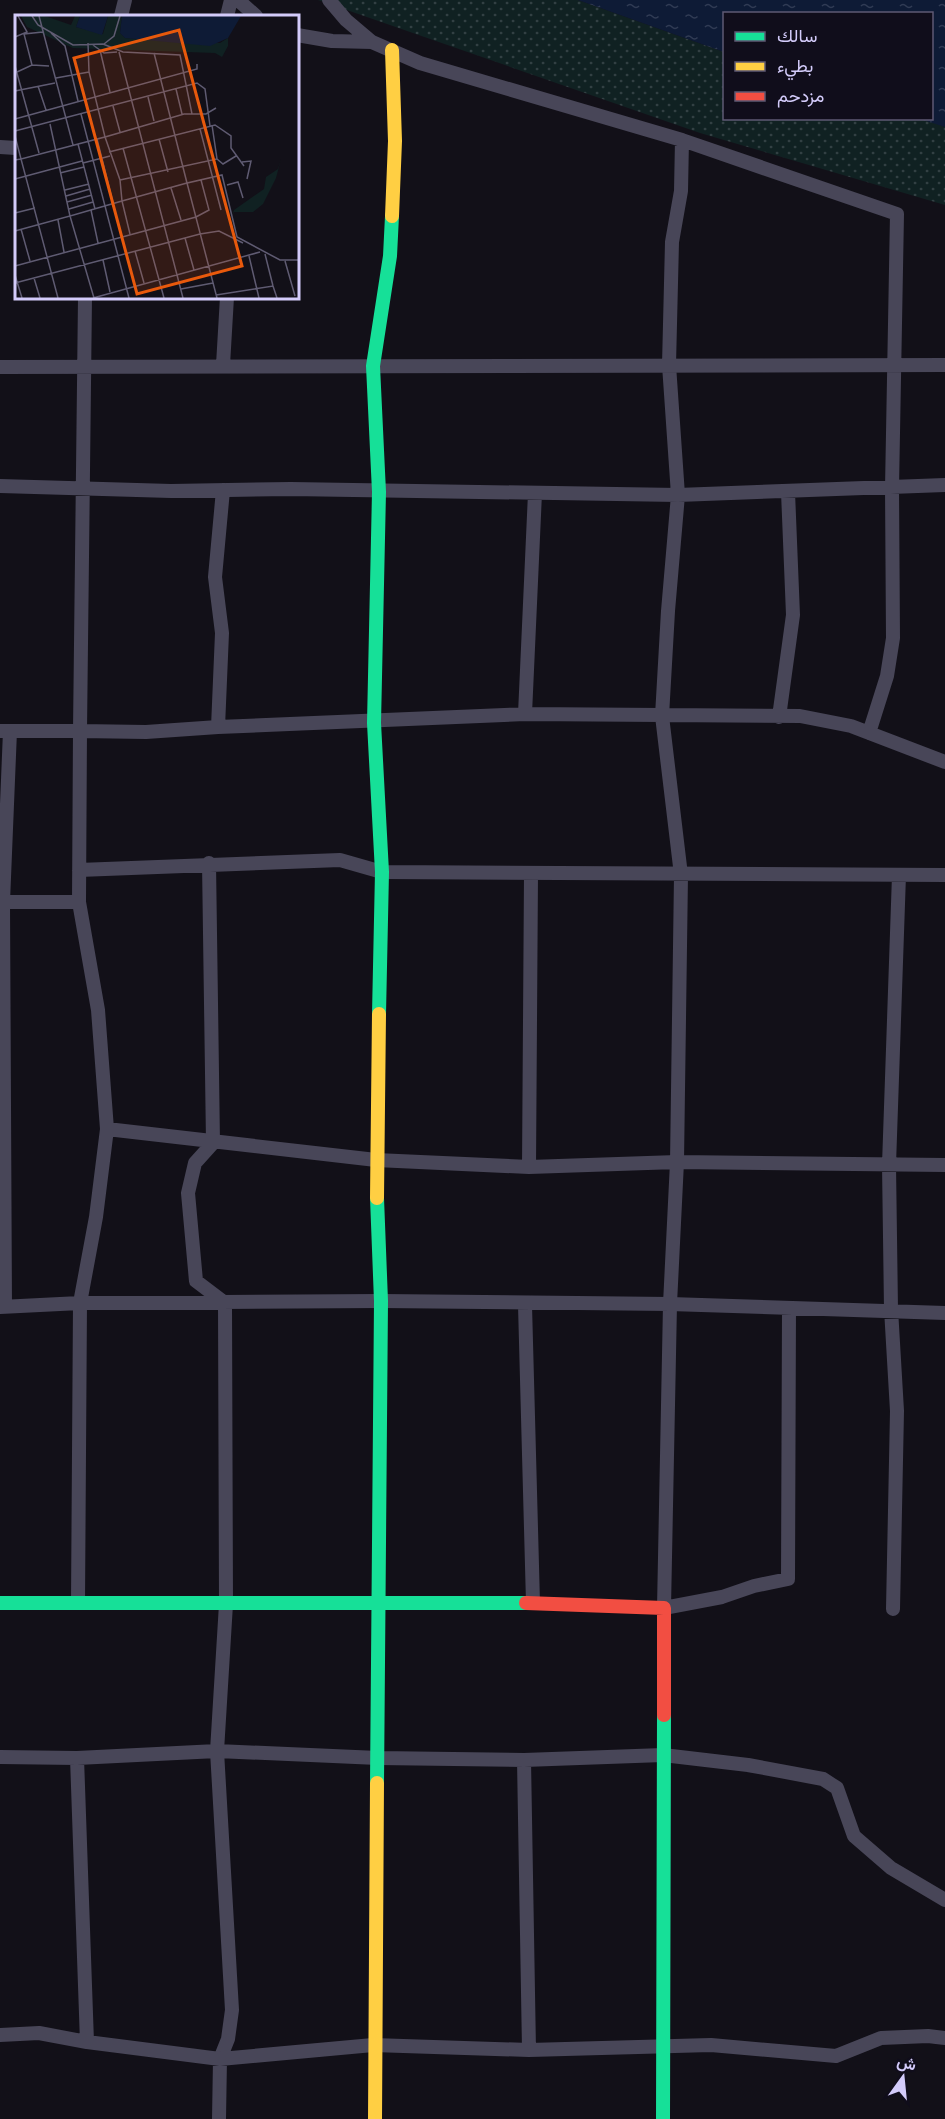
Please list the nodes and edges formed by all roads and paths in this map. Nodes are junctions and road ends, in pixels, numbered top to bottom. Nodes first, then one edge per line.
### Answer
1 (125, 0) edge
2 (231, 0) edge
3 (238, 0) edge
4 (328, 0) edge
5 (121, 15) edge
6 (227, 15) edge
7 (255, 15) edge
8 (298, 35) edge
9 (372, 42) junction
10 (392, 50) junction
11 (682, 141) junction
12 (0, 147) edge
13 (15, 148) edge
14 (85, 298) edge
15 (227, 298) edge
16 (223, 365) junction
17 (669, 365) junction
18 (945, 365) edge
19 (83, 366) junction
20 (373, 366) junction
21 (893, 366) junction
22 (0, 367) edge
23 (945, 485) edge
24 (0, 486) edge
25 (83, 488) junction
26 (892, 488) junction
27 (223, 490) junction
28 (379, 492) junction
29 (788, 492) junction
30 (535, 493) junction
31 (678, 495) junction
32 (525, 714) junction
33 (662, 716) junction
34 (779, 717) junction
35 (374, 723) junction
36 (218, 727) junction
37 (5, 731) edge
38 (80, 731) junction
39 (869, 733) junction
40 (945, 762) edge
41 (209, 863) junction
42 (79, 870) junction
43 (382, 873) junction
44 (531, 874) junction
45 (681, 875) junction
46 (899, 875) junction
47 (945, 875) edge
48 (2, 902) edge
49 (79, 902) junction
50 (107, 1129) junction
51 (213, 1143) junction
52 (376, 1160) junction
53 (676, 1162) junction
54 (889, 1164) junction
55 (945, 1165) edge
56 (529, 1167) junction
57 (381, 1301) junction
58 (80, 1303) junction
59 (225, 1303) junction
60 (670, 1304) junction
61 (525, 1305) junction
62 (2, 1307) edge
63 (789, 1308) junction
64 (891, 1309) junction
65 (945, 1313) edge
66 (0, 1603) edge
67 (78, 1603) junction
68 (533, 1603) junction
69 (226, 1604) junction
70 (379, 1604) junction
71 (664, 1608) junction
72 (893, 1609) dead end
73 (217, 1751) junction
74 (663, 1755) junction
75 (0, 1757) edge
76 (77, 1758) junction
77 (378, 1758) junction
78 (524, 1760) junction
79 (945, 1900) edge
80 (0, 2035) edge
81 (945, 2038) edge
82 (87, 2042) junction
83 (373, 2045) junction
84 (665, 2046) junction
85 (529, 2050) junction
86 (219, 2059) junction
87 (219, 2119) edge
88 (375, 2119) edge
89 (663, 2119) edge

1 - 5 street
2 - 6 street
3 - 7 street
4 - 9 street
8 - 9 street
9 - 10 street
10 - 11 street
10 - 20 street
11 - 17 street
11 - 21 street
12 - 13 street
14 - 19 street
15 - 16 street
16 - 19 street
16 - 20 street
17 - 20 street
17 - 21 street
17 - 31 street
18 - 21 street
19 - 22 street
19 - 25 street
20 - 28 street
21 - 26 street
23 - 26 street
24 - 25 street
25 - 27 street
25 - 38 street
26 - 29 street
26 - 39 street
27 - 28 street
27 - 36 street
28 - 30 street
28 - 35 street
29 - 31 street
29 - 34 street
30 - 31 street
30 - 32 street
31 - 33 street
32 - 33 street
32 - 35 street
33 - 34 street
33 - 45 street
34 - 39 street
35 - 36 street
35 - 43 street
36 - 38 street
37 - 38 street
37 - 48 street
38 - 42 street
39 - 40 street
41 - 42 street
41 - 43 street
41 - 51 street
42 - 49 street
43 - 44 street
43 - 52 street
44 - 45 street
44 - 56 street
45 - 46 street
45 - 53 street
46 - 47 street
46 - 54 street
48 - 49 street
48 - 62 street
49 - 50 street
50 - 51 street
50 - 58 street
51 - 52 street
51 - 59 street
52 - 56 street
52 - 57 street
53 - 54 street
53 - 56 street
53 - 60 street
54 - 55 street
54 - 64 street
57 - 59 street
57 - 61 street
57 - 70 street
58 - 59 street
58 - 62 street
58 - 67 street
59 - 69 street
60 - 61 street
60 - 63 street
60 - 71 street
61 - 68 street
63 - 64 street
63 - 71 street
64 - 65 street
64 - 72 street
66 - 67 street
67 - 69 street
68 - 70 street
68 - 71 street
69 - 70 street
69 - 73 street
70 - 77 street
71 - 74 street
73 - 76 street
73 - 77 street
73 - 86 street
74 - 78 street
74 - 79 street
74 - 84 street
75 - 76 street
76 - 82 street
77 - 78 street
77 - 83 street
78 - 85 street
80 - 82 street
81 - 84 street
82 - 86 street
83 - 85 street
83 - 86 street
83 - 88 street
84 - 85 street
84 - 89 street
86 - 87 street

